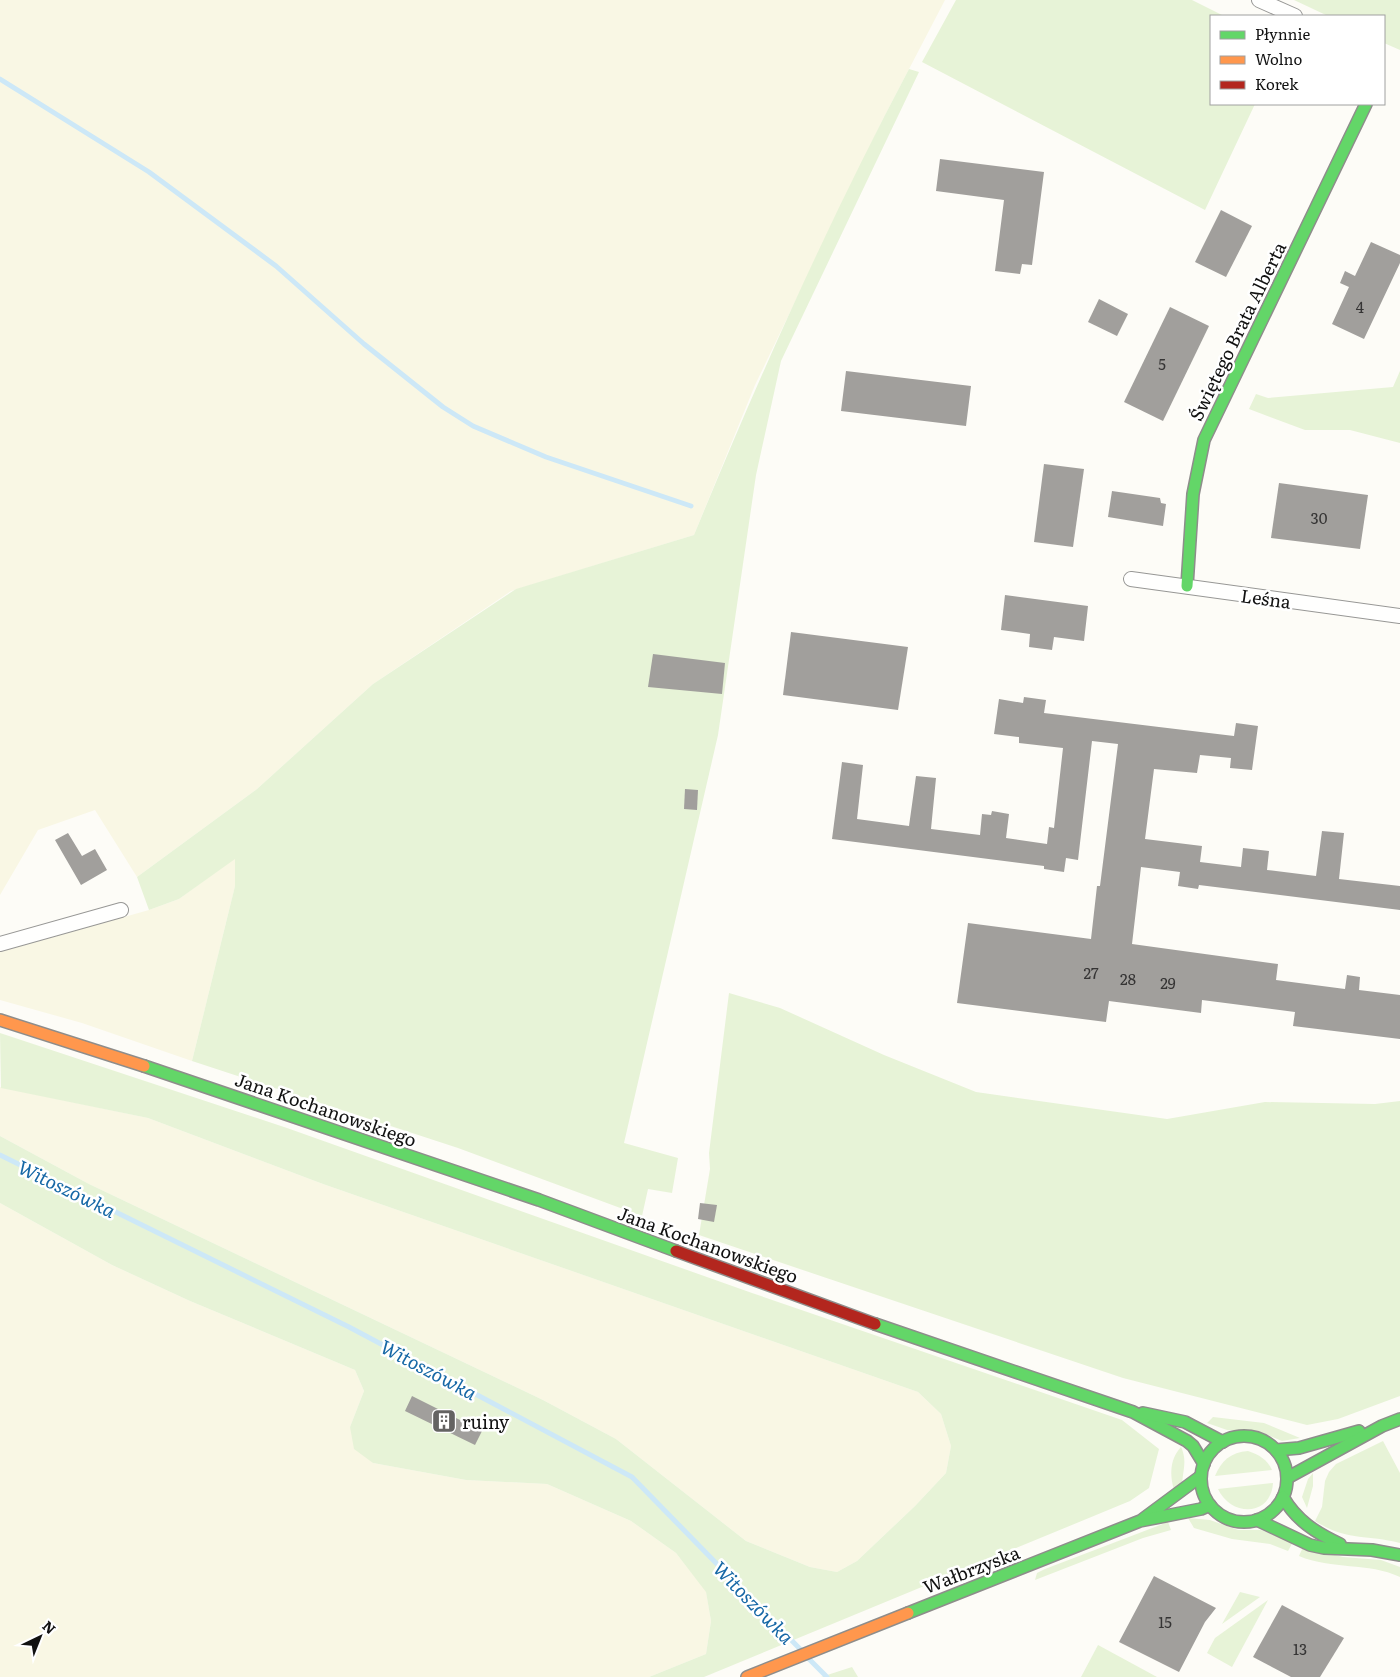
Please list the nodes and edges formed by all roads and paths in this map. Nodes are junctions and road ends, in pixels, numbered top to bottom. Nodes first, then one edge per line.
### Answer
1 (1259, 0) edge
2 (1294, 15) edge
3 (1366, 105) edge
4 (1131, 579) dead end
5 (1187, 586) junction
6 (1400, 616) edge
7 (120, 910) dead end
8 (0, 944) edge
9 (0, 1020) edge
10 (1133, 1412) junction
11 (1400, 1419) edge
12 (1382, 1426) junction
13 (1223, 1442) junction
14 (1276, 1450) junction
15 (1203, 1470) junction
16 (1287, 1478) junction
17 (1283, 1497) junction
18 (1210, 1505) junction
19 (1258, 1520) junction
20 (1140, 1521) junction
21 (1348, 1548) junction
22 (1400, 1555) edge
23 (748, 1677) edge

1 - 2 street
3 - 5 street, Świętego Brata Alberta
4 - 5 street, Leśna
5 - 6 street, Leśna
7 - 8 street
9 - 10 street, Jana Kochanowskiego
10 - 13 street
10 - 15 street, Jana Kochanowskiego
11 - 12 street
12 - 14 street
12 - 16 street
13 - 14 street
13 - 15 street
14 - 16 street
15 - 18 street
15 - 20 street
16 - 17 street
17 - 19 street
17 - 21 street
18 - 19 street
18 - 20 street, Wałbrzyska
19 - 21 street
20 - 23 street, Wałbrzyska
21 - 22 street

